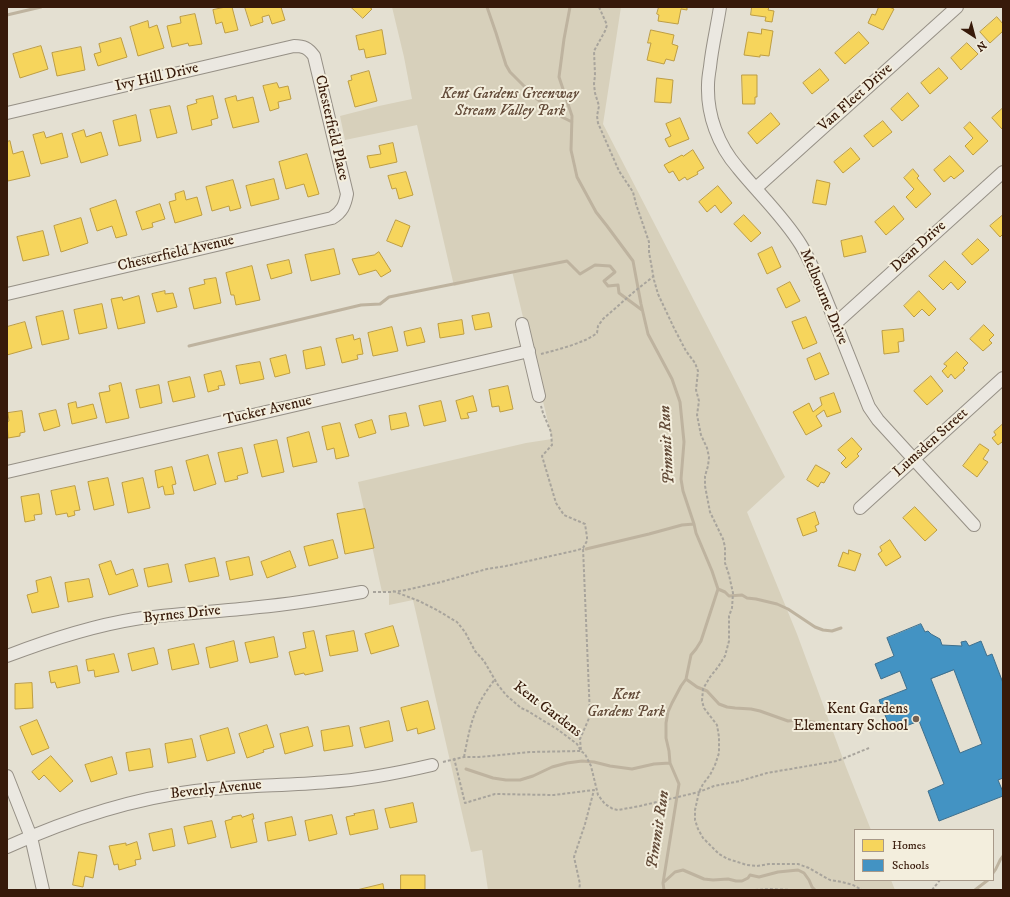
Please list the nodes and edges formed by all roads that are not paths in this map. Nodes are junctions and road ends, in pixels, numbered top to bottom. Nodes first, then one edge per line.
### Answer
1 (720, 7) edge
2 (957, 7) edge
3 (310, 45) joint
4 (7, 113) edge
5 (1003, 172) edge
6 (756, 188) junction
7 (347, 211) joint
8 (7, 294) edge
9 (836, 323) junction
10 (522, 324) dead end
11 (529, 354) junction
12 (1003, 378) edge
13 (539, 396) road end
14 (913, 460) junction
15 (7, 472) edge
16 (860, 508) dead end
17 (974, 526) dead end
18 (362, 592) road end
19 (7, 656) edge
20 (432, 765) road end
21 (7, 776) edge
22 (31, 837) junction
23 (7, 847) edge
24 (43, 890) edge

1 - 6 street, Melbourne Drive
2 - 6 street, Van Fleet Drive
3 - 4 street, Ivy Hill Drive
3 - 7 street, Chesterfield Place
5 - 9 street, Dean Drive
6 - 9 street, Melbourne Drive
7 - 8 street, Chesterfield Avenue
9 - 14 street, Melbourne Drive
10 - 11 street
11 - 13 street
11 - 15 street, Tucker Avenue
12 - 14 street, Lumsden Street
14 - 16 street, Lumsden Street
14 - 17 street, Melbourne Drive
18 - 19 street, Byrnes Drive
20 - 22 street, Beverly Avenue
21 - 22 street
22 - 23 street, Beverly Avenue
22 - 24 street

